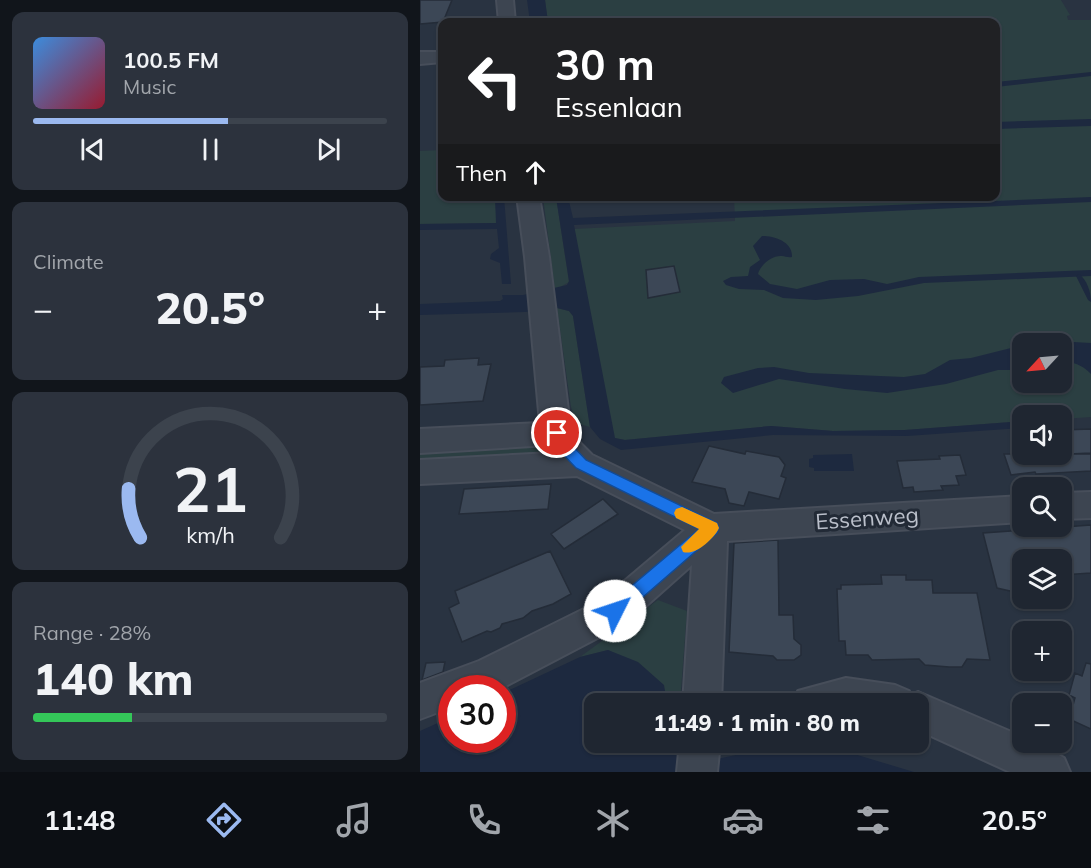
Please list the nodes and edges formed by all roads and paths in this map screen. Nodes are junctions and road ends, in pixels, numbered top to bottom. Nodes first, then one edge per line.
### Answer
1 (505, 0) edge
2 (507, 18) edge
3 (438, 57) edge
4 (420, 58) edge
5 (534, 201) edge
6 (557, 433) junction
7 (420, 441) edge
8 (581, 464) junction
9 (420, 472) edge
10 (1091, 505) edge
11 (1072, 506) edge
12 (1012, 510) edge
13 (711, 528) junction
14 (489, 675) edge
15 (703, 693) edge
16 (438, 694) edge
17 (420, 701) edge
18 (929, 716) edge
19 (1050, 772) edge

1 - 2 street
3 - 4 street
5 - 6 street
6 - 7 street
6 - 8 street
8 - 9 street
8 - 13 street
10 - 11 street
12 - 13 street, Essenweg
13 - 14 street
13 - 15 street
16 - 17 street
18 - 19 street

